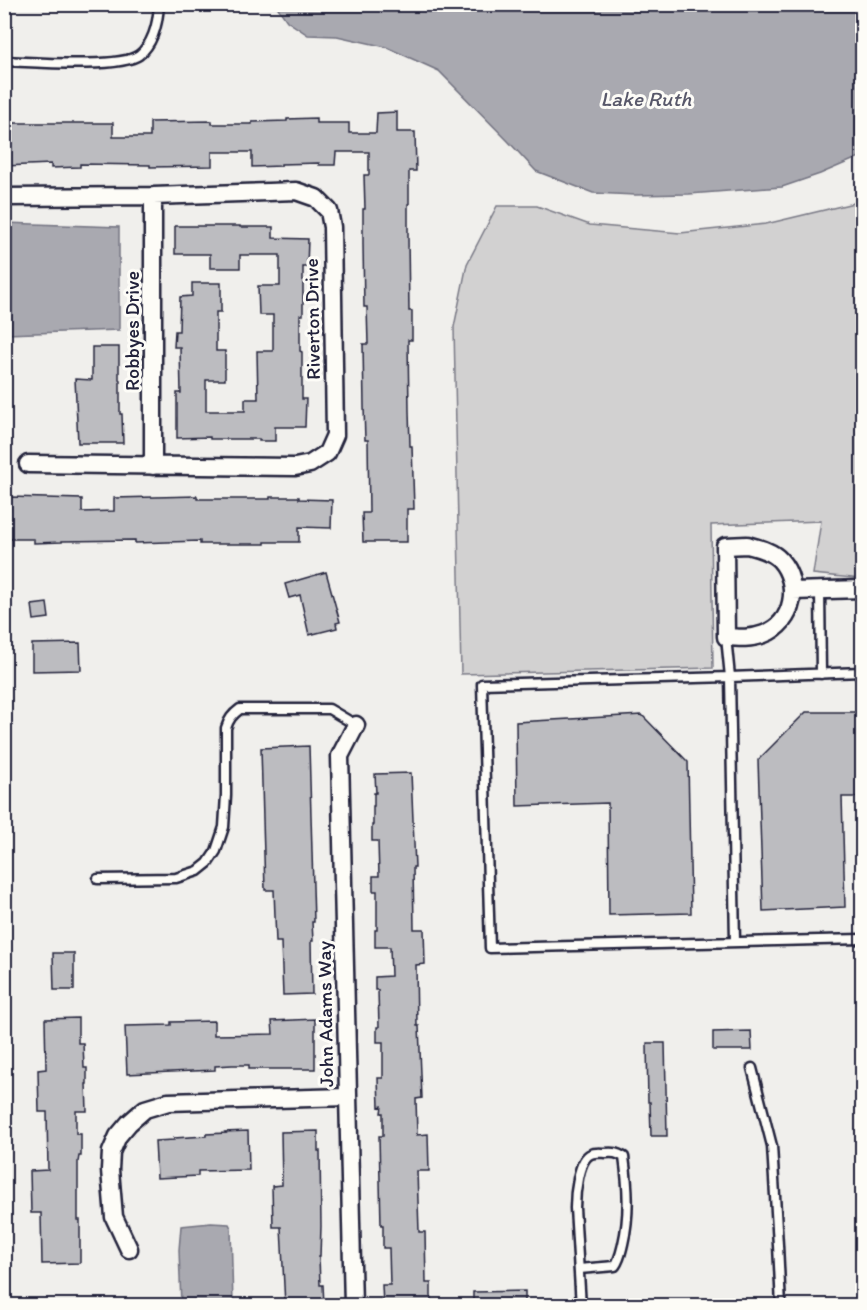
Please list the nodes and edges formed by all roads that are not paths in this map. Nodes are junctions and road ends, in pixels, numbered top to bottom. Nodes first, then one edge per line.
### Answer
1 (159, 4) edge
2 (4, 62) edge
3 (4, 196) edge
4 (153, 196) junction
5 (28, 464) dead end
6 (153, 466) junction
7 (862, 589) edge
8 (820, 590) junction
9 (793, 591) junction
10 (726, 637) junction
11 (862, 672) edge
12 (821, 674) junction
13 (730, 677) junction
14 (356, 725) joint
15 (98, 879) dead end
16 (862, 939) edge
17 (735, 942) junction
18 (752, 1068) dead end
19 (348, 1097) junction
20 (129, 1249) dead end
21 (579, 1269) junction
22 (353, 1305) edge
23 (580, 1305) edge
24 (781, 1305) edge

1 - 2 lane
3 - 4 street, Riverton Drive
4 - 6 street, Robbyes Drive
4 - 6 street, Riverton Drive
5 - 6 street, Riverton Drive
7 - 8 street
8 - 9 street
8 - 12 lane
9 - 10 street
9 - 10 street
10 - 13 lane
11 - 12 lane
12 - 13 lane
13 - 17 lane
13 - 17 lane
14 - 15 lane
14 - 19 street, John Adams Way
16 - 17 lane
18 - 24 lane
19 - 20 street
19 - 22 street, John Adams Way
21 - 21 lane
21 - 23 lane

